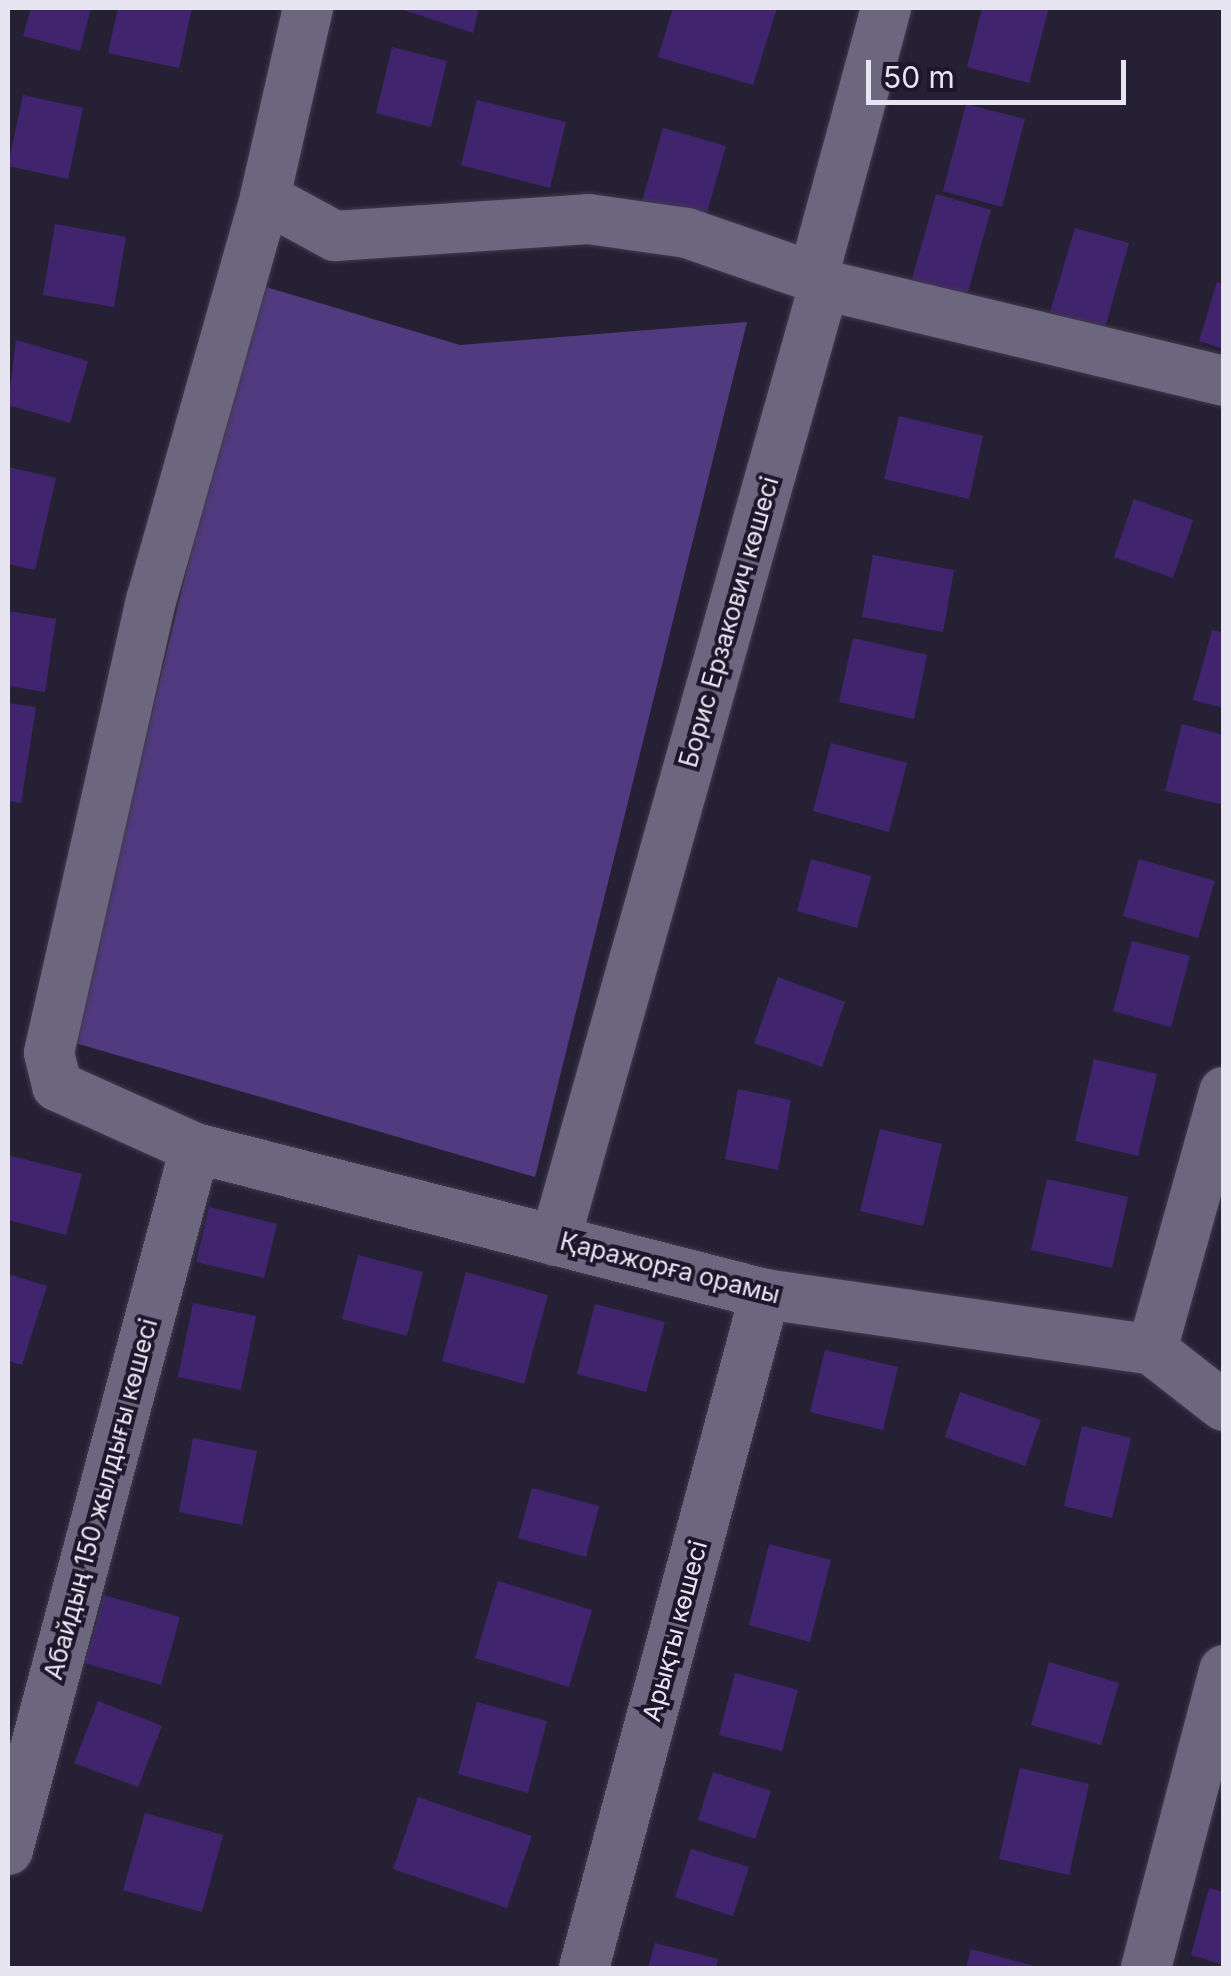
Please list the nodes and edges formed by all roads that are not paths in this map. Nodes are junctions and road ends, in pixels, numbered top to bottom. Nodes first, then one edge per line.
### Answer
1 (308, 8) edge
2 (886, 8) edge
3 (265, 198) junction
4 (818, 281) junction
5 (1224, 382) edge
6 (1224, 1092) edge
7 (195, 1148) junction
8 (554, 1241) junction
9 (765, 1294) junction
10 (1152, 1350) junction
11 (1224, 1406) edge
12 (1224, 1670) edge
13 (8, 1850) edge
14 (584, 1968) edge
15 (1146, 1968) edge

1 - 3 street, Қаражорға орамы
2 - 4 street, Борис Ерзакович көшесі
3 - 4 street
3 - 7 street, Қаражорға орамы
4 - 5 street
4 - 8 street, Борис Ерзакович көшесі
6 - 10 street
7 - 8 street, Қаражорға орамы
7 - 13 street, Абайдың 150 жылдығы көшесі
8 - 9 street, Қаражорға орамы
9 - 10 street, Қаражорға орамы
9 - 14 street, Арықты көшесі
10 - 11 street
12 - 15 street

